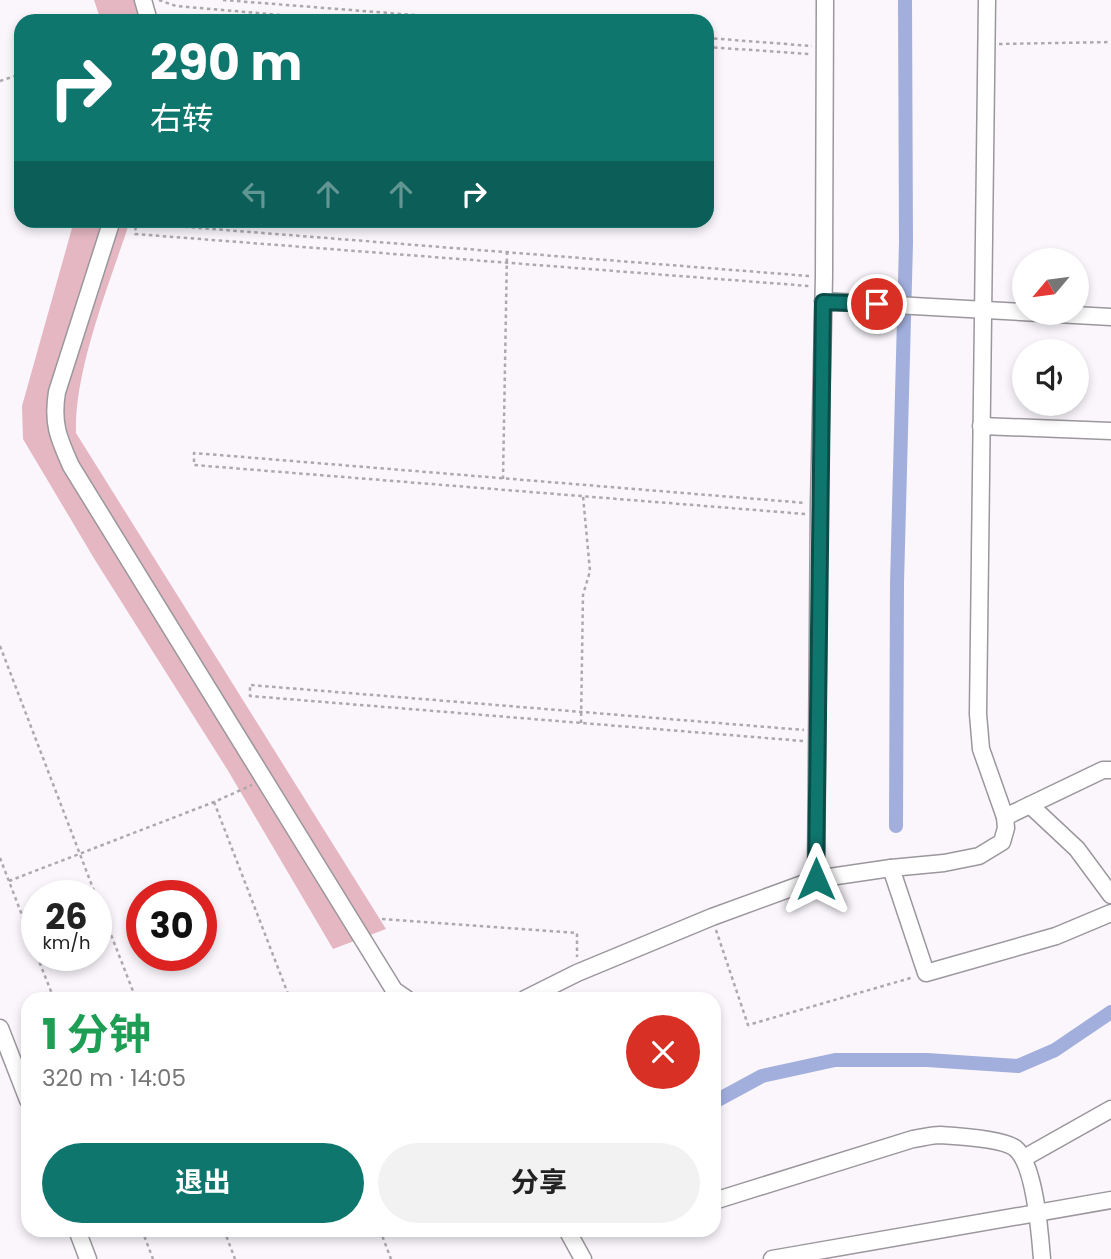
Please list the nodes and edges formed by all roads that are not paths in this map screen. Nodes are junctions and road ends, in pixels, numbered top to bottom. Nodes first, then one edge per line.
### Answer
1 (824, 0) edge
2 (987, 0) edge
3 (109, 228) edge
4 (823, 288) junction
5 (982, 312) junction
6 (1111, 317) edge
7 (981, 426) junction
8 (1111, 431) edge
9 (1111, 770) edge
10 (1030, 805) junction
11 (1005, 817) junction
12 (891, 868) junction
13 (816, 879) junction
14 (1111, 895) edge
15 (1111, 913) edge
16 (397, 992) edge
17 (540, 992) edge
18 (0, 1028) edge
19 (21, 1082) edge
20 (1111, 1109) edge
21 (1024, 1158) junction
22 (721, 1199) edge
23 (1110, 1203) edge
24 (1038, 1212) junction
25 (80, 1237) edge
26 (571, 1237) edge
27 (88, 1259) edge
28 (583, 1259) edge
29 (772, 1259) edge
30 (1042, 1259) edge

1 - 4 street
2 - 5 street
3 - 16 street
4 - 5 street
4 - 13 street
5 - 6 street
5 - 7 street
7 - 8 street
7 - 11 street
9 - 10 street
10 - 11 street
10 - 14 street
11 - 12 street
12 - 13 street
12 - 15 street
13 - 17 street
18 - 19 street
20 - 21 street
21 - 22 street
21 - 24 street
23 - 24 street
24 - 29 street
24 - 30 street
25 - 27 street
26 - 28 street

